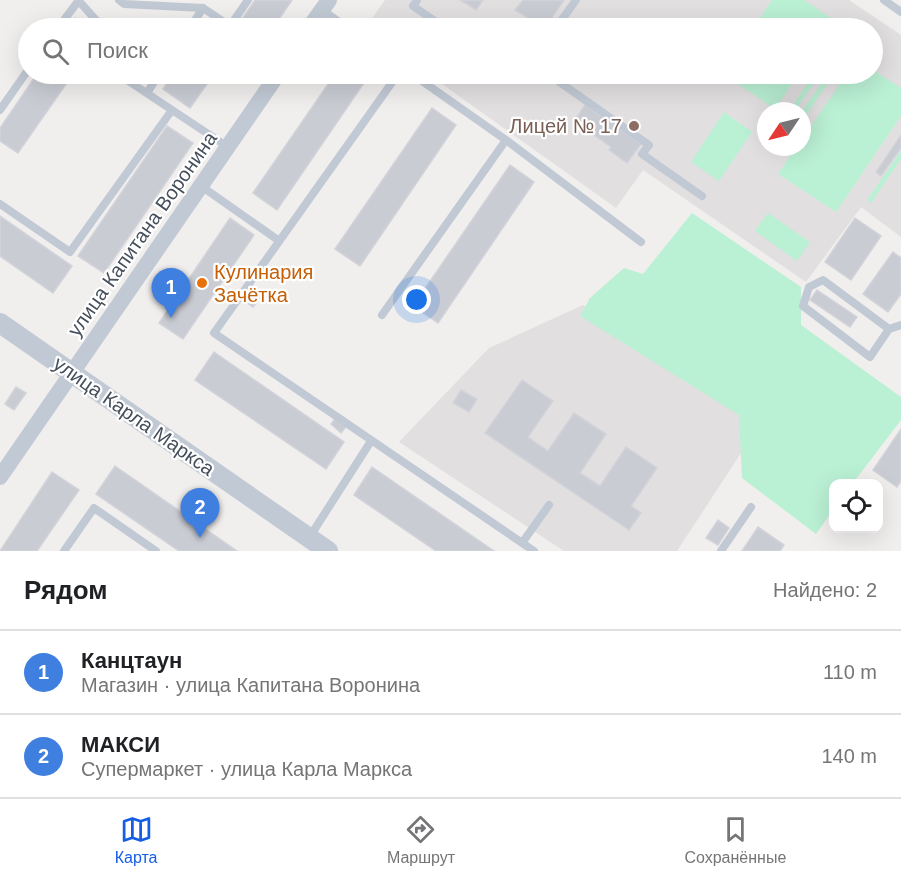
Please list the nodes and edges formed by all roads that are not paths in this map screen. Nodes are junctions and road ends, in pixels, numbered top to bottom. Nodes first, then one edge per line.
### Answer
1 (79, 0) edge
2 (118, 0) edge
3 (248, 0) edge
4 (417, 0) edge
5 (576, 0) edge
6 (884, 0) edge
7 (326, 5) edge
8 (203, 8) junction
9 (901, 12) edge
10 (66, 18) edge
11 (94, 18) edge
12 (196, 18) edge
13 (218, 18) edge
14 (237, 18) edge
15 (316, 18) edge
16 (338, 18) edge
17 (430, 18) edge
18 (563, 18) edge
19 (18, 84) edge
20 (133, 84) edge
21 (153, 84) edge
22 (271, 84) edge
23 (391, 84) edge
24 (426, 84) edge
25 (562, 84) edge
26 (147, 93) junction
27 (0, 110) edge
28 (172, 110) junction
29 (506, 140) junction
30 (228, 147) junction
31 (201, 186) junction
32 (702, 196) dead end
33 (0, 204) edge
34 (278, 240) junction
35 (641, 242) dead end
36 (382, 315) dead end
37 (0, 323) edge
38 (901, 325) edge
39 (889, 329) junction
40 (72, 373) junction
41 (371, 441) junction
42 (0, 477) edge
43 (549, 505) dead end
44 (751, 507) dead end
45 (309, 538) junction
46 (522, 543) junction
47 (64, 551) edge
48 (156, 551) edge
49 (328, 551) edge
50 (534, 551) edge
51 (721, 551) edge

1 - 10 lane
1 - 11 lane
2 - 8 lane
3 - 14 lane
4 - 17 lane
5 - 18 lane
6 - 9 lane
7 - 15 street
7 - 16 lane
8 - 12 lane
8 - 13 lane
19 - 27 lane
20 - 26 lane
21 - 26 lane
22 - 30 street, улица Капитана Воронина
23 - 34 lane
24 - 29 lane
25 - 32 lane
26 - 28 lane
28 - 30 lane
28 - 33 lane
29 - 35 lane
29 - 36 lane
30 - 31 street, улица Капитана Воронина
31 - 34 lane
31 - 40 street, улица Капитана Воронина
34 - 41 lane
37 - 40 street, улица Карла Маркса
38 - 39 lane
39 - 39 lane
40 - 42 street, улица Капитана Воронина
40 - 45 street, улица Карла Маркса
41 - 45 lane
41 - 46 lane
43 - 46 lane
44 - 51 lane
45 - 49 street, улица Карла Маркса
46 - 50 lane
47 - 48 lane

